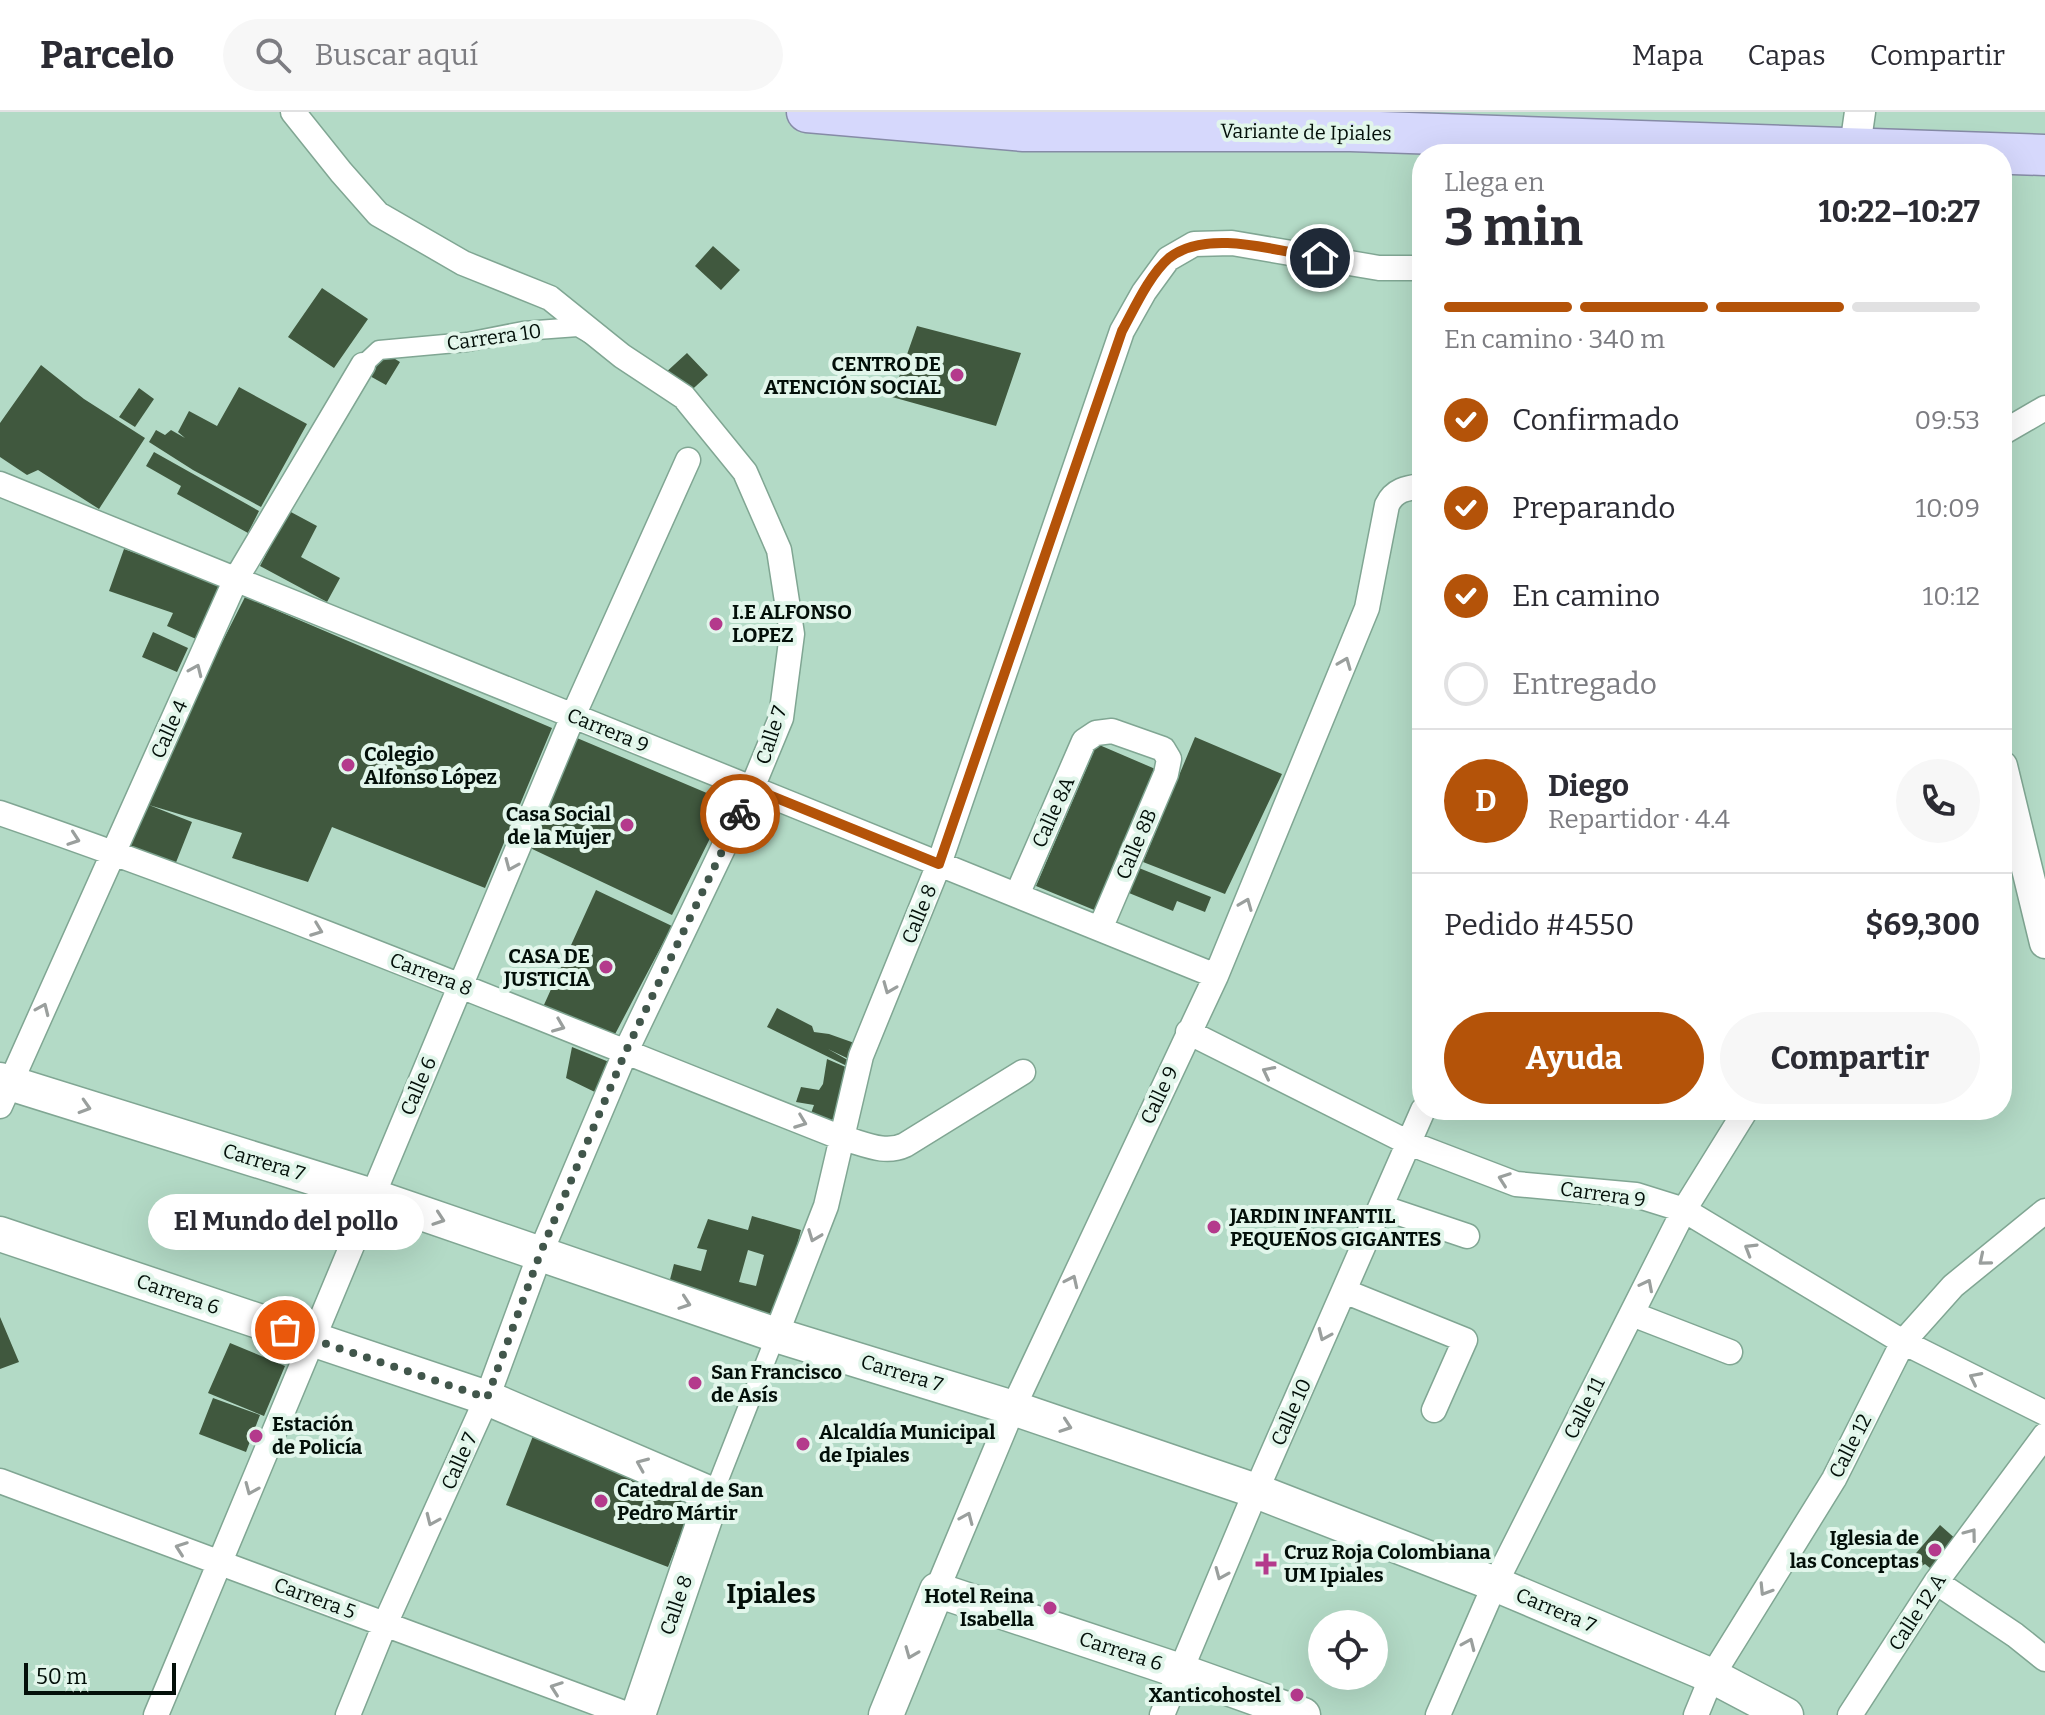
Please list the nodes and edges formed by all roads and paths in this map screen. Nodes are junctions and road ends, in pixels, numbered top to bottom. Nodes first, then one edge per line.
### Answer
1 (293, 112) edge
2 (807, 112) edge
3 (1855, 138) edge
4 (1650, 144) edge
5 (1806, 144) edge
6 (1922, 144) edge
7 (2012, 152) edge
8 (2045, 155) edge
9 (1412, 268) edge
10 (622, 356) junction
11 (363, 365) joint
12 (2045, 408) edge
13 (2012, 427) edge
14 (688, 460) dead end
15 (0, 484) edge
16 (1412, 488) edge
17 (236, 579) junction
18 (573, 716) junction
19 (1169, 759) joint
20 (752, 788) junction
21 (0, 813) edge
22 (114, 852) junction
23 (2012, 855) edge
24 (939, 864) junction
25 (1017, 895) junction
26 (1100, 929) junction
27 (2045, 943) edge
28 (1216, 976) junction
29 (460, 985) junction
30 (1188, 1032) junction
31 (625, 1053) junction
32 (1023, 1072) dead end
33 (3, 1090) edge
34 (1419, 1120) edge
35 (1740, 1120) edge
36 (850, 1140) junction
37 (1409, 1143) junction
38 (372, 1196) junction
39 (1381, 1207) junction
40 (1684, 1210) junction
41 (2045, 1211) edge
42 (0, 1234) edge
43 (1467, 1236) dead end
44 (540, 1254) junction
45 (1344, 1291) junction
46 (1632, 1314) junction
47 (776, 1335) junction
48 (313, 1339) junction
49 (1903, 1342) junction
50 (1730, 1352) dead end
51 (487, 1398) junction
52 (1013, 1408) junction
53 (1434, 1410) dead end
54 (2045, 1413) edge
55 (2045, 1435) edge
56 (2, 1489) edge
57 (1256, 1491) junction
58 (713, 1495) junction
59 (220, 1563) junction
60 (1936, 1582) junction
61 (1495, 1584) junction
62 (937, 1590) junction
63 (385, 1624) junction
64 (2045, 1659) edge
65 (1180, 1671) junction
66 (1712, 1676) junction
67 (156, 1715) edge
68 (348, 1715) edge
69 (629, 1715) edge
70 (638, 1715) edge
71 (886, 1715) edge
72 (1162, 1715) edge
73 (1303, 1715) edge
74 (1438, 1715) edge
75 (1696, 1715) edge
76 (1786, 1715) edge
77 (1850, 1715) edge

1 - 10 street, Calle 7
2 - 4 highway, Variante de Ipiales
3 - 5 highway, Variante de Ipiales
3 - 6 highway, Variante de Ipiales
7 - 8 highway, Variante de Ipiales
9 - 24 street, Calle 8
10 - 11 street, Carrera 10
10 - 20 street, Calle 7
11 - 17 street, Calle 4
12 - 13 street
14 - 18 street, Calle 6
15 - 17 street, Carrera 9
28 -> 16 street, Calle 9
17 - 18 street, Carrera 9
22 -> 17 street, Calle 4
18 - 20 street, Carrera 9
18 -> 29 street, Calle 6
19 - 25 street, Calle 8A
19 - 26 street, Calle 8B
20 - 24 street, Carrera 9
20 - 31 street, Calle 7
21 -> 22 street, Carrera 8
22 -> 29 street, Carrera 8
33 -> 22 street, Calle 4
23 - 27 street
24 - 25 street, Carrera 9
24 -> 36 street, Calle 8
25 - 26 street, Carrera 9
26 - 28 street, Carrera 9
28 - 30 street, Calle 9
29 -> 31 street, Carrera 8
29 - 38 street, Calle 6
37 -> 30 street, Carrera 9
52 -> 30 street, Calle 9
31 -> 36 street, Carrera 8
31 - 44 street, Calle 7
32 - 36 street, Carrera 8
33 -> 38 main road, Carrera 7
34 - 37 street, Calle 10
35 - 40 street, Calle 11
36 -> 47 street, Calle 8
37 - 39 street, Calle 10
40 -> 37 street, Carrera 9
38 -> 44 main road, Carrera 7
38 - 48 street, Calle 6
39 - 43 street
39 - 45 street, Calle 10
46 -> 40 street, Calle 11
49 -> 40 street, Carrera 9
41 -> 49 street, Calle 12
42 - 48 main road, Carrera 6
44 -> 47 main road, Carrera 7
44 - 51 street, Calle 7
45 - 53 street
45 -> 57 street, Calle 10
46 - 50 street
46 - 61 street, Calle 11
47 - 52 main road, Carrera 7
47 - 58 street
48 - 51 main road, Carrera 6
48 -> 59 street, Calle 6
54 -> 49 street, Carrera 9
49 -> 66 street, Calle 12
58 -> 51 main road, Carrera 6
51 -> 63 street, Calle 7
52 -> 57 main road, Carrera 7
62 -> 52 street, Calle 9
60 -> 55 street, Calle 12 A
59 -> 56 street, Carrera 5
57 - 61 main road, Carrera 7
57 -> 65 street, Calle 10
58 - 70 main road, Calle 8
59 - 63 street, Carrera 5
59 - 67 street, Calle 6
60 - 64 street
60 - 77 street, Calle 12 A
61 - 66 main road, Carrera 7
74 -> 61 street, Calle 11
62 - 65 main road, Carrera 6
62 -> 71 main road, Calle 9
63 - 68 street, Calle 7
69 -> 63 street, Carrera 5
65 - 72 street, Calle 10
65 - 73 main road, Carrera 6
66 - 75 street, Calle 12
66 - 76 main road, Carrera 7

